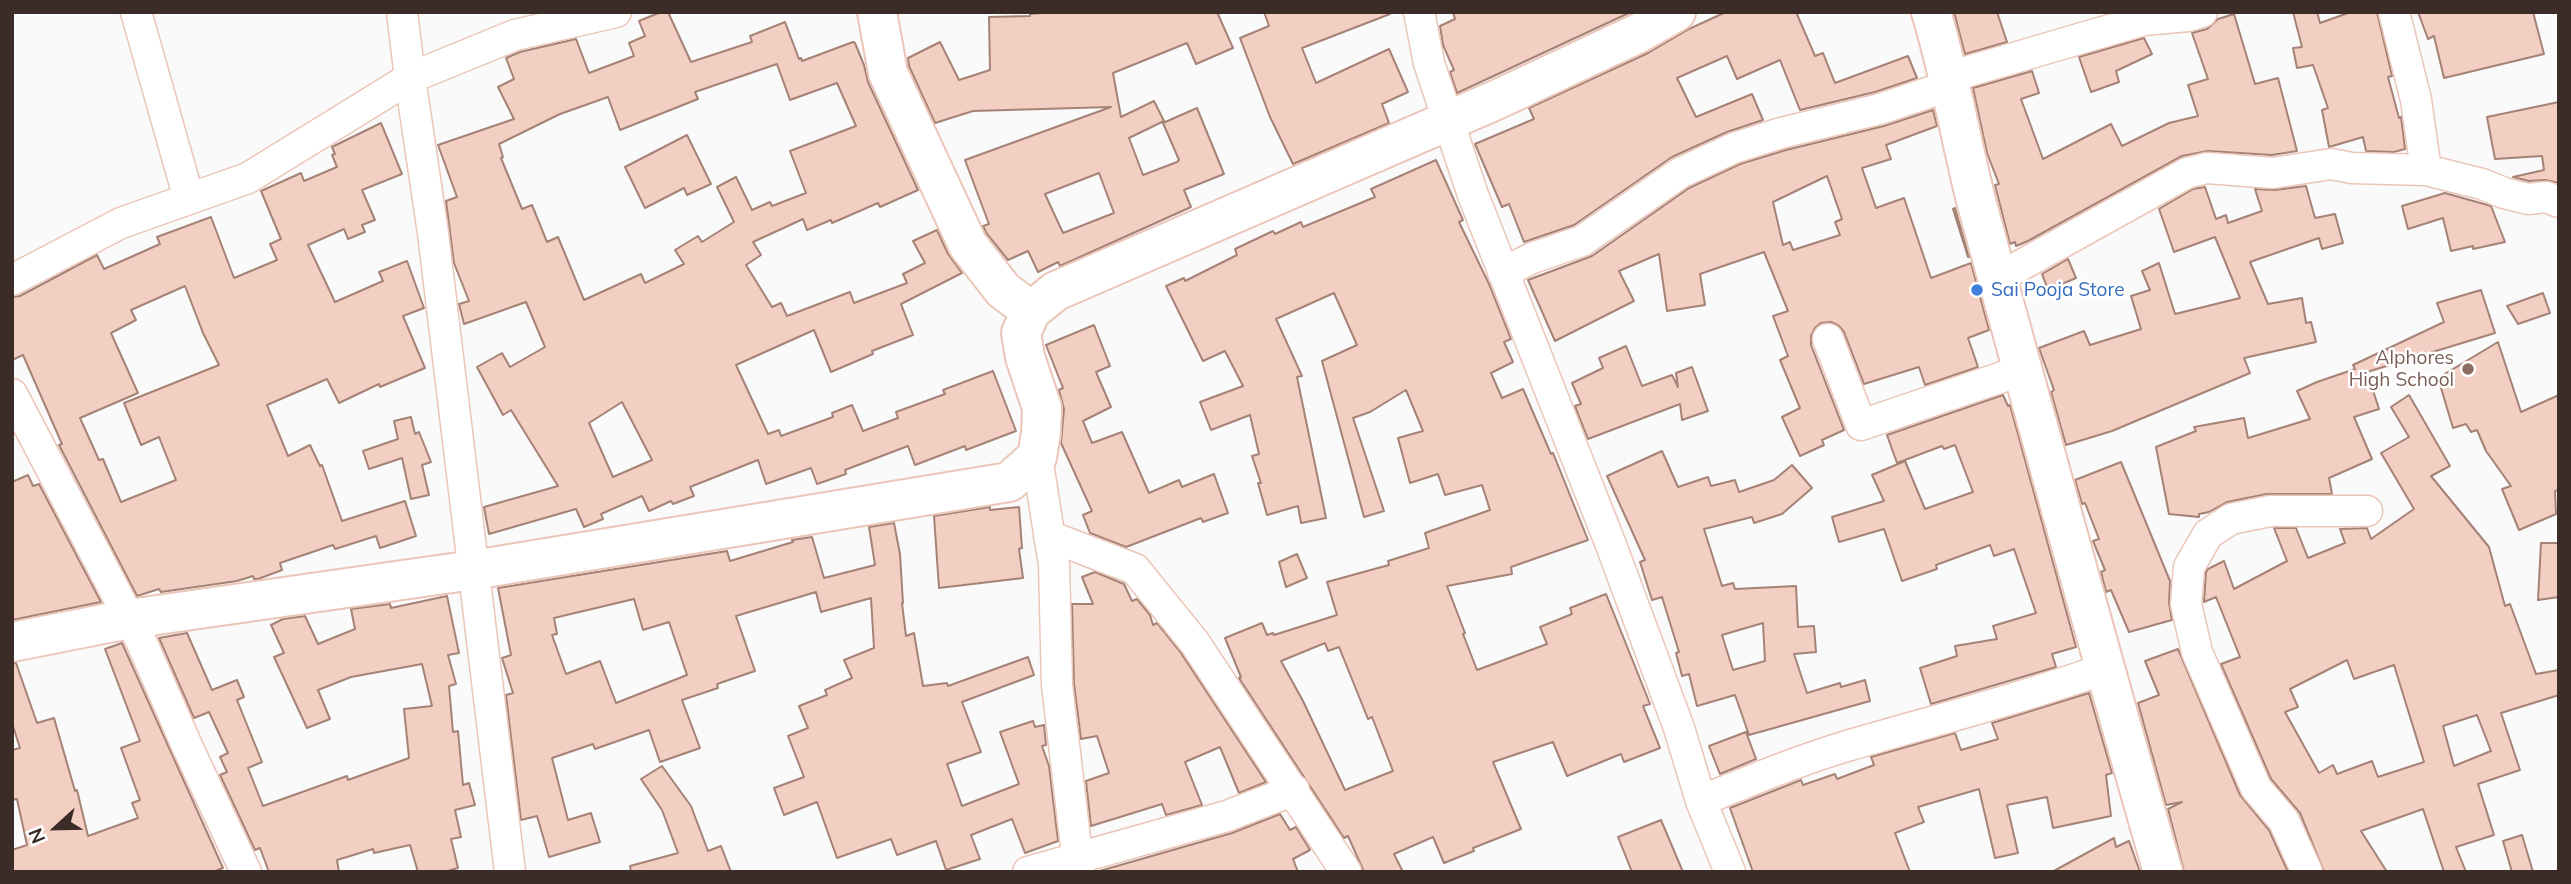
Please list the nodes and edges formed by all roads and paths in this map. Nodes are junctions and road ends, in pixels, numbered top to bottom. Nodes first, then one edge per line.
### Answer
1 (136, 12) edge
2 (402, 12) edge
3 (616, 12) edge
4 (877, 12) edge
5 (1419, 12) edge
6 (1676, 12) edge
7 (1931, 12) edge
8 (2202, 12) edge
9 (2394, 12) edge
10 (2125, 19) edge
11 (410, 78) junction
12 (1950, 81) junction
13 (1450, 121) junction
14 (2426, 170) junction
15 (189, 199) junction
16 (2559, 202) edge
17 (1503, 273) junction
18 (1998, 278) junction
19 (12, 280) edge
20 (1031, 311) junction
21 (1828, 339) dead end
22 (2023, 370) junction
23 (12, 394) edge
24 (1037, 457) junction
25 (2367, 511) dead end
26 (1049, 536) junction
27 (473, 570) junction
28 (129, 619) junction
29 (12, 642) edge
30 (2104, 669) junction
31 (1294, 790) junction
32 (1701, 801) junction
33 (1078, 865) edge
34 (246, 872) edge
35 (510, 872) edge
36 (1028, 872) edge
37 (1346, 872) edge
38 (1730, 872) edge
39 (2163, 872) edge
40 (2307, 872) edge

1 - 15 street
2 - 11 street
3 - 11 street
4 - 20 main road
5 - 13 street
6 - 13 main road
7 - 12 main road
8 - 10 street
9 - 14 street
10 - 12 street
11 - 15 street
11 - 27 street
12 - 17 street
12 - 18 main road
13 - 17 street
13 - 20 main road
14 - 16 street
14 - 18 street
15 - 19 street
17 - 32 street
18 - 22 main road
20 - 24 main road
21 - 22 street
22 - 30 main road
23 - 28 street
24 - 26 street
24 - 27 main road
25 - 40 street
26 - 31 street
26 - 33 street
27 - 28 main road
27 - 35 street
28 - 29 main road
28 - 34 street
30 - 32 street
30 - 39 main road
31 - 33 street
31 - 37 street
32 - 38 street
33 - 36 street

